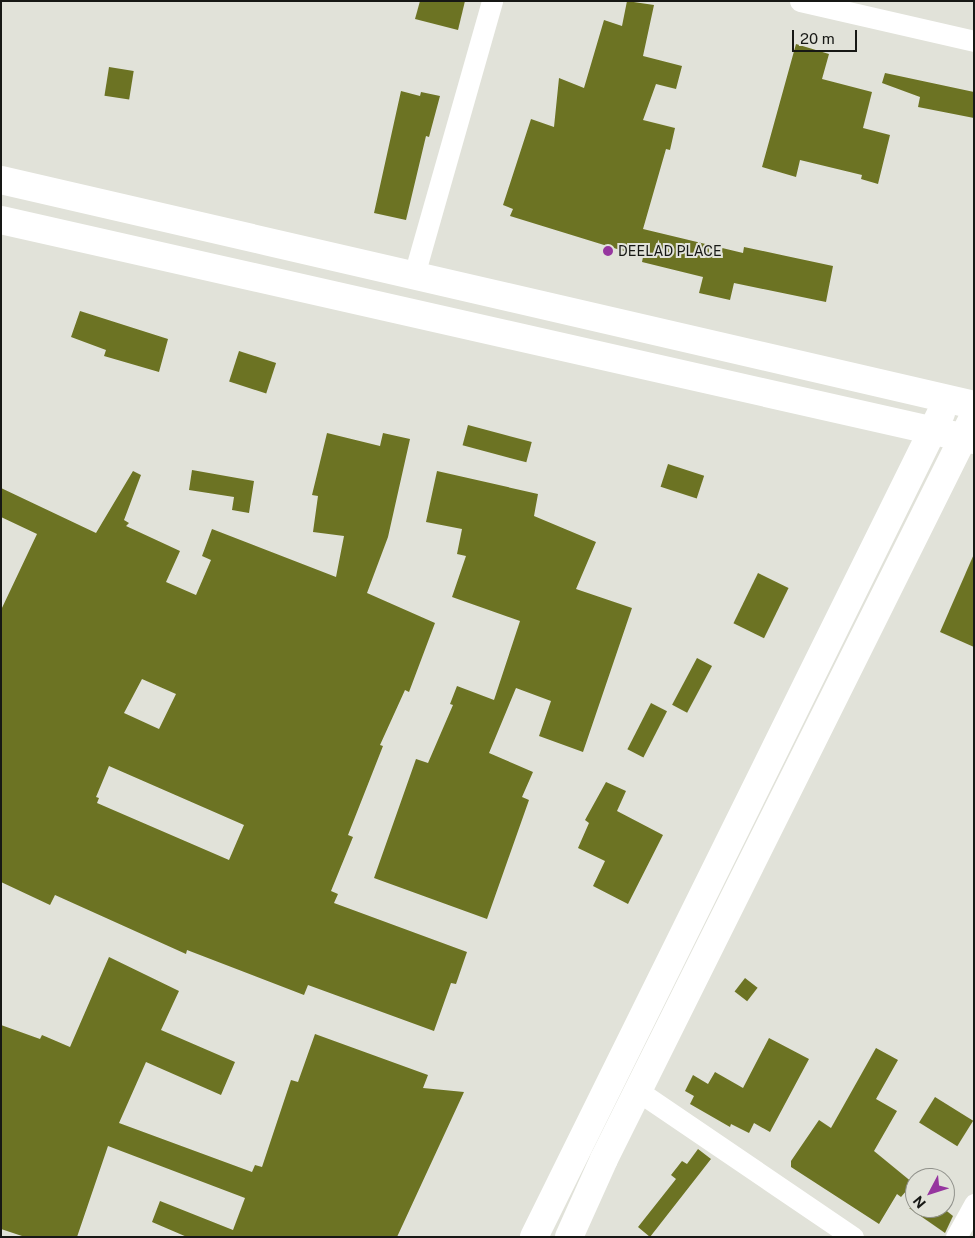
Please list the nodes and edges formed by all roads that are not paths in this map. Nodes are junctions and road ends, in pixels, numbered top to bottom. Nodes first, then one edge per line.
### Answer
1 (492, 1) edge
2 (800, 1) edge
3 (974, 41) edge
4 (1, 180) edge
5 (1, 220) edge
6 (414, 275) junction
7 (947, 398) junction
8 (974, 405) edge
9 (934, 430) junction
10 (971, 430) edge
11 (638, 1091) junction
12 (579, 1147) junction
13 (604, 1159) junction
14 (974, 1204) edge
15 (534, 1237) edge
16 (569, 1237) edge
17 (853, 1237) edge
18 (956, 1237) edge

1 - 6 street
2 - 3 street
4 - 6 main road
5 - 9 main road
6 - 7 main road
7 - 8 main road
7 - 9 main road
9 - 10 main road
9 - 12 main road
10 - 11 main road
11 - 13 main road
11 - 17 street
12 - 13 main road
12 - 15 main road
13 - 16 main road
14 - 18 street

